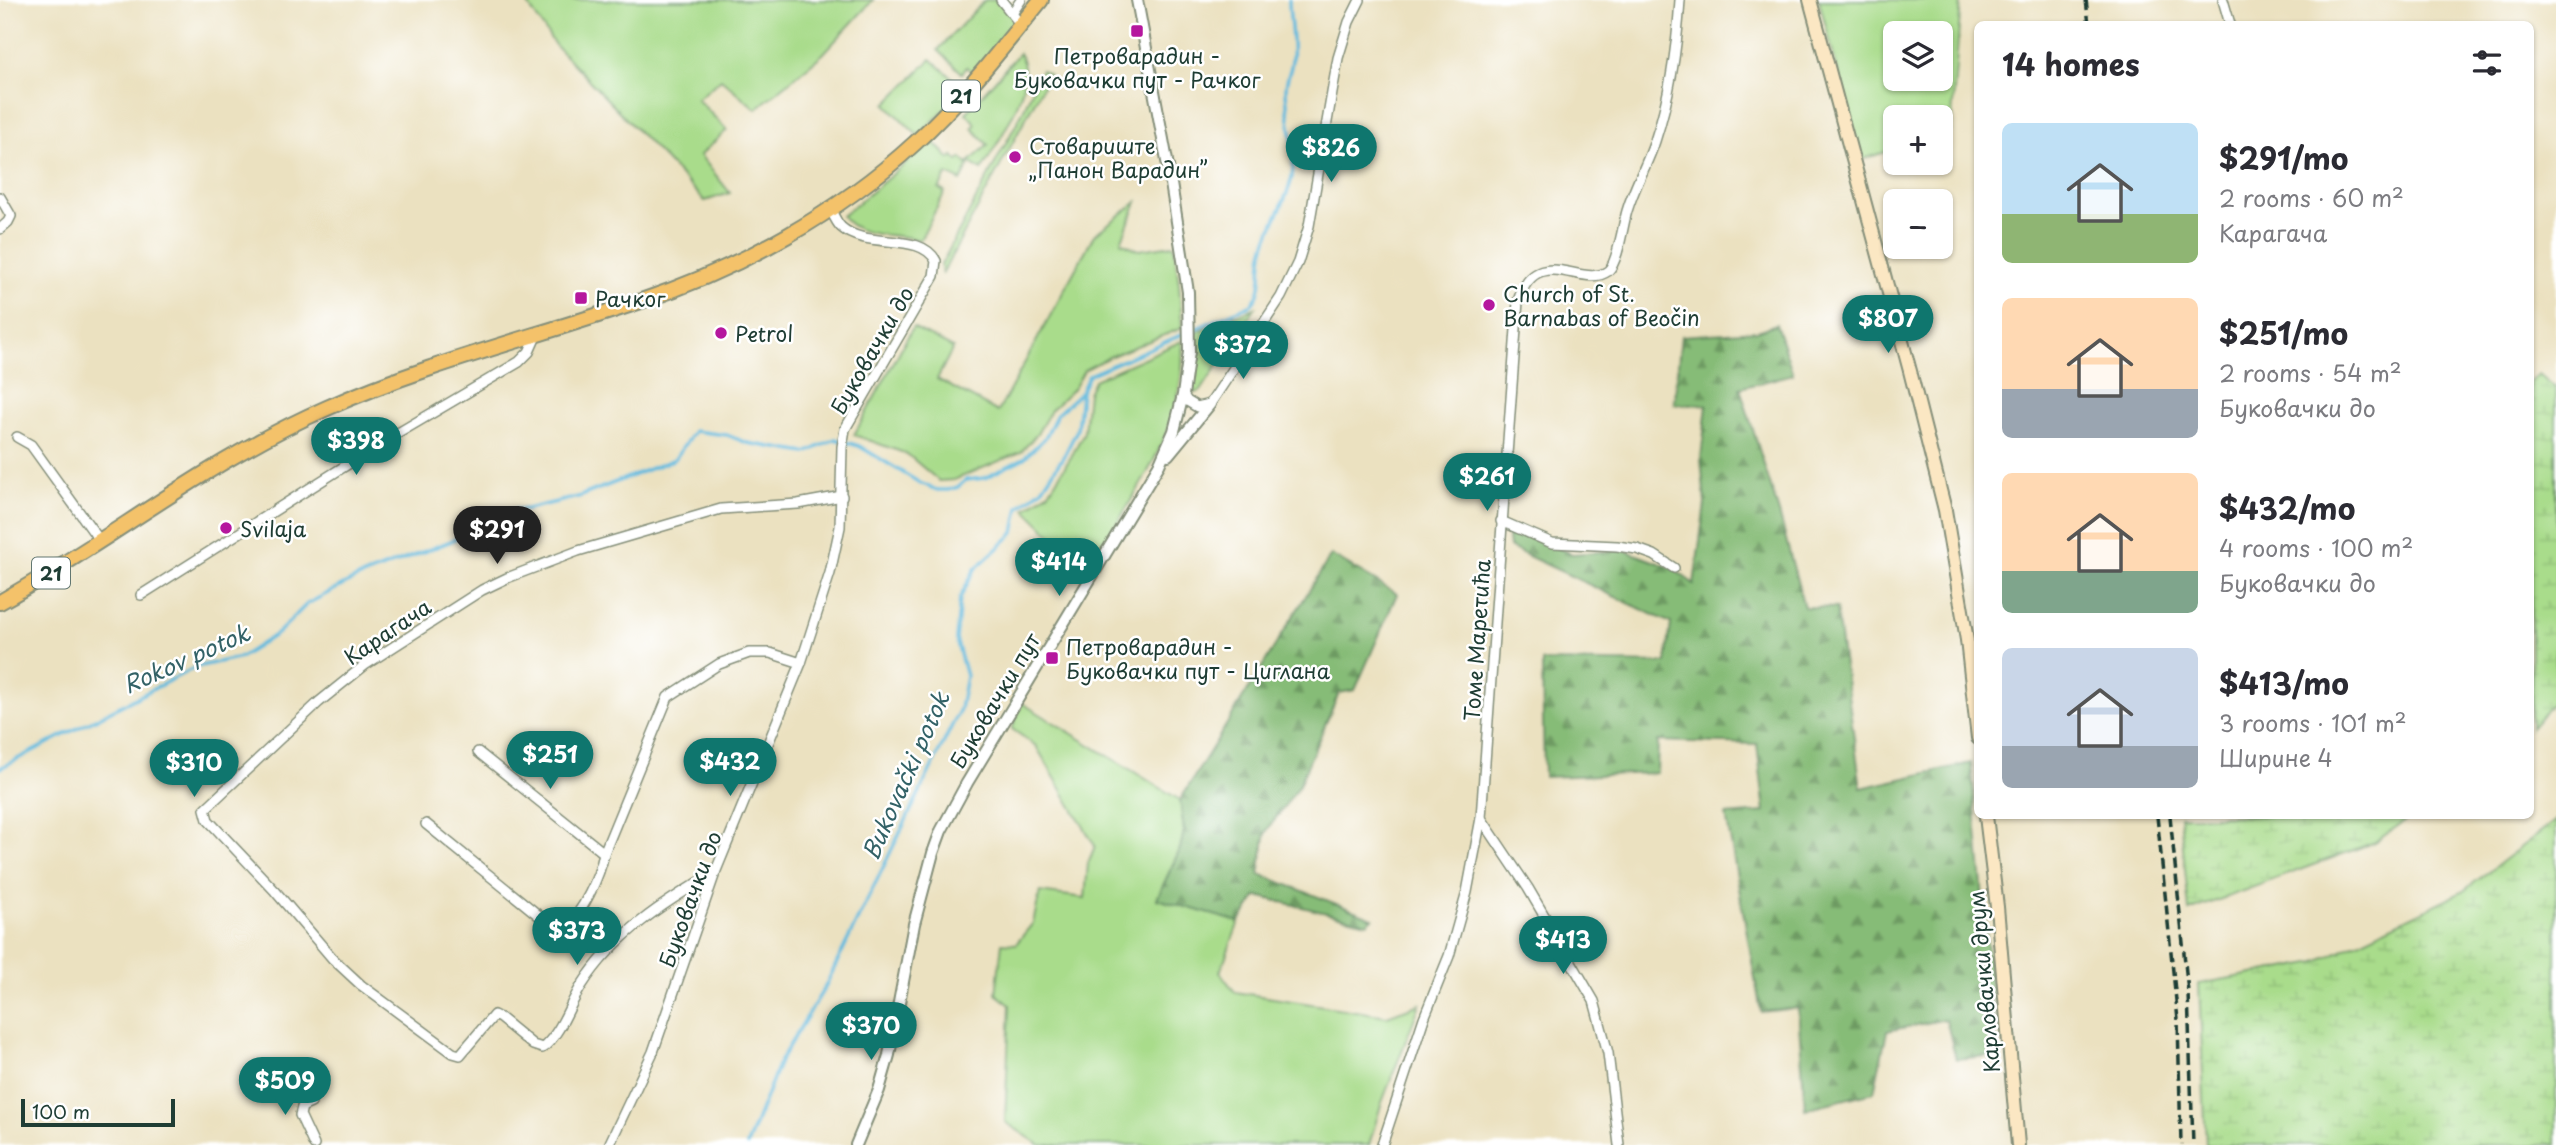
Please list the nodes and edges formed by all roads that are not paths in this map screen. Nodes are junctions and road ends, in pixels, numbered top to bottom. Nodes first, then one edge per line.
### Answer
1 (1001, 0) edge
2 (1021, 0) edge
3 (1041, 0) edge
4 (1137, 0) edge
5 (1360, 0) edge
6 (1810, 0) edge
7 (2223, 0) edge
8 (1680, 2) edge
9 (1017, 18) junction
10 (2229, 21) edge
11 (0, 198) edge
12 (830, 208) junction
13 (0, 229) edge
14 (537, 334) junction
15 (1183, 395) junction
16 (1210, 404) junction
17 (17, 437) dead end
18 (1159, 465) junction
19 (842, 495) junction
20 (1501, 522) junction
21 (100, 541) junction
22 (1674, 568) dead end
23 (141, 596) dead end
24 (0, 602) edge
25 (801, 663) junction
26 (1974, 703) edge
27 (478, 752) dead end
28 (1481, 818) junction
29 (1986, 819) edge
30 (426, 824) dead end
31 (604, 853) junction
32 (715, 873) junction
33 (311, 1103) dead end
34 (314, 1145) edge
35 (609, 1145) edge
36 (856, 1145) edge
37 (1382, 1145) edge
38 (1619, 1145) edge
39 (2018, 1145) edge

1 - 9 street
2 - 9 street
3 - 9 main road, 21
4 - 15 street, Буковачки пут
5 - 16 street
6 - 26 main road
7 - 10 street
8 - 20 street, Томе Маретића
9 - 12 main road, 21
11 - 13 street
12 - 14 main road, 21
12 - 19 street, Буковачки до
14 - 21 main road, 21
14 - 23 street
15 - 16 street
15 - 18 street, Буковачки пут
16 - 18 street
17 - 21 street
18 - 36 street, Буковачки пут
19 - 25 street, Буковачки до
19 - 32 street, Карагача
20 - 22 street
20 - 28 street, Томе Маретића
21 - 24 main road, 21
25 - 31 street
25 - 32 street, Буковачки до
27 - 31 street
28 - 37 street, Томе Маретића
28 - 38 street
29 - 39 main road, Карловачки друм
30 - 31 street
32 - 35 street, Буковачки до
33 - 34 street

